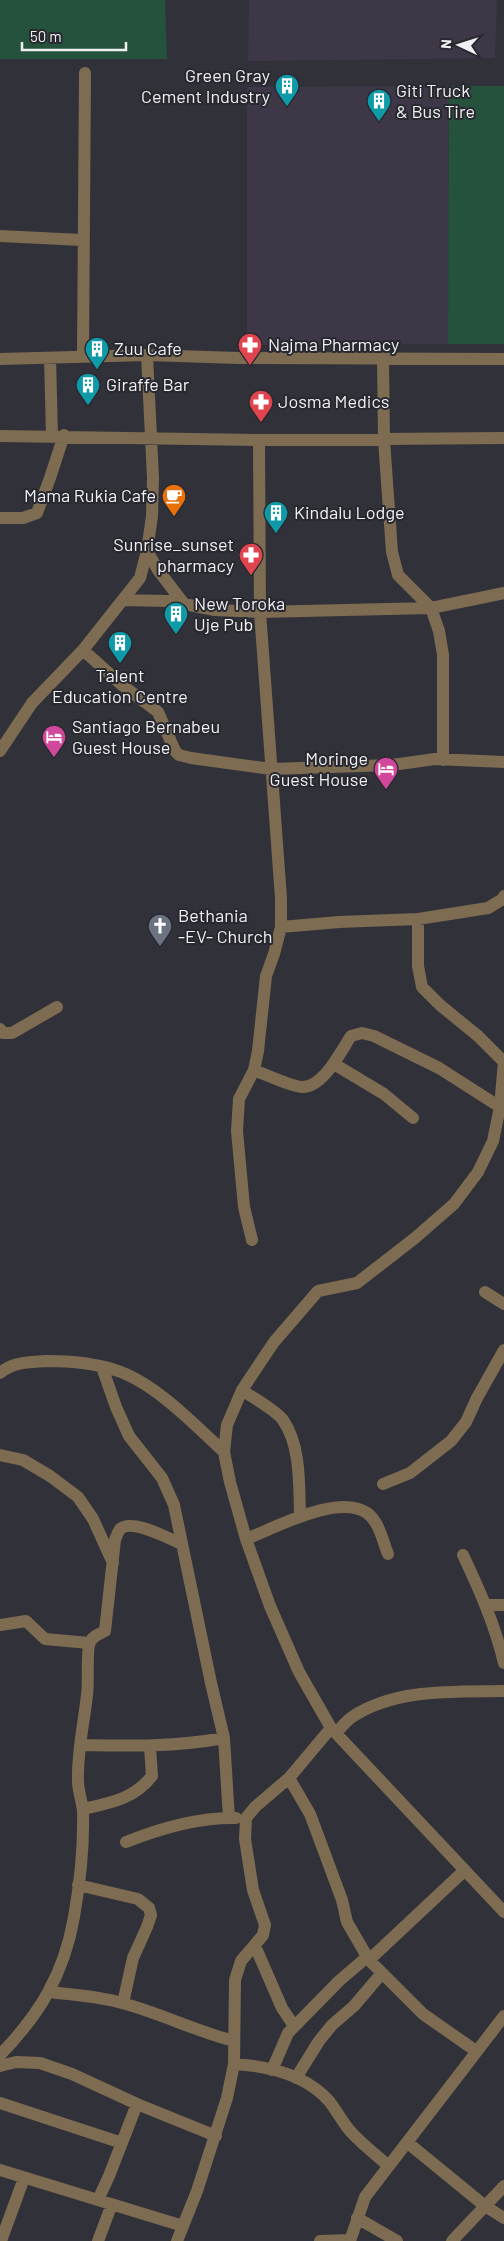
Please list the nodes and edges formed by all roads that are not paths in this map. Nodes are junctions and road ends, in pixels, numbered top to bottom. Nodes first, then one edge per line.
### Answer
1 (85, 73) dead end
2 (0, 236) edge
3 (82, 240) junction
4 (147, 355) junction
5 (83, 357) junction
6 (50, 358) junction
7 (0, 359) edge
8 (383, 359) junction
9 (504, 359) edge
10 (58, 435) junction
11 (0, 436) edge
12 (150, 438) junction
13 (504, 438) edge
14 (259, 440) junction
15 (384, 440) junction
16 (0, 518) edge
17 (147, 551) junction
18 (504, 593) edge
19 (123, 600) junction
20 (184, 604) junction
21 (431, 608) junction
22 (260, 612) junction
23 (83, 650) junction
24 (0, 751) edge
25 (443, 760) junction
26 (504, 762) edge
27 (271, 769) junction
28 (504, 901) edge
29 (418, 919) junction
30 (281, 927) junction
31 (57, 1007) dead end
32 (0, 1030) edge
33 (504, 1061) edge
34 (334, 1064) junction
35 (254, 1070) junction
36 (500, 1107) junction
37 (413, 1118) dead end
38 (252, 1240) dead end
39 (485, 1292) dead end
40 (504, 1304) edge
41 (504, 1350) edge
42 (102, 1367) junction
43 (0, 1373) edge
44 (242, 1390) junction
45 (224, 1452) junction
46 (0, 1455) edge
47 (383, 1484) dead end
48 (300, 1515) junction
49 (246, 1539) junction
50 (182, 1544) junction
51 (388, 1554) dead end
52 (463, 1555) dead end
53 (113, 1563) junction
54 (486, 1605) junction
55 (504, 1605) edge
56 (0, 1625) edge
57 (89, 1644) junction
58 (504, 1664) edge
59 (504, 1691) edge
60 (333, 1730) junction
61 (224, 1738) junction
62 (80, 1744) junction
63 (150, 1747) junction
64 (289, 1778) junction
65 (83, 1809) junction
66 (229, 1818) junction
67 (246, 1818) junction
68 (126, 1842) dead end
69 (465, 1870) junction
70 (78, 1885) junction
71 (504, 1912) edge
72 (254, 1946) junction
73 (368, 1959) junction
74 (382, 1974) junction
75 (50, 1992) junction
76 (123, 2003) junction
77 (504, 2016) edge
78 (294, 2026) junction
79 (234, 2041) junction
80 (476, 2051) junction
81 (0, 2055) edge
82 (234, 2064) junction
83 (0, 2066) edge
84 (272, 2070) junction
85 (296, 2078) junction
86 (0, 2103) edge
87 (137, 2104) junction
88 (216, 2136) junction
89 (122, 2143) junction
90 (408, 2143) junction
91 (389, 2166) junction
92 (0, 2170) edge
93 (24, 2178) junction
94 (504, 2186) edge
95 (98, 2200) junction
96 (112, 2204) junction
97 (485, 2206) junction
98 (357, 2218) junction
99 (504, 2218) edge
100 (183, 2226) junction
101 (350, 2240) edge
102 (1, 2241) edge
103 (98, 2241) edge
104 (177, 2241) edge
105 (320, 2241) edge
106 (397, 2241) edge
107 (452, 2241) edge

1 - 3 street
2 - 3 street
3 - 5 street
4 - 5 street
4 - 8 street
4 - 12 street
5 - 6 street
6 - 7 street
6 - 10 street
8 - 9 street
8 - 15 street
10 - 11 street
10 - 12 street
10 - 16 street
12 - 14 street
12 - 17 street
13 - 15 street
14 - 15 street
14 - 22 street
15 - 21 street
17 - 19 street
17 - 20 street
18 - 21 street
19 - 20 street
19 - 23 street
20 - 22 street
21 - 22 street
21 - 25 street
22 - 27 street
23 - 24 street
23 - 27 street
25 - 26 street
25 - 27 street
27 - 30 street
28 - 29 street
29 - 30 street
29 - 33 street
30 - 35 street
31 - 32 street
33 - 36 street
34 - 35 street
34 - 36 street
34 - 37 street
35 - 38 street
36 - 44 street
39 - 40 street
41 - 47 street
42 - 43 street
42 - 45 street
42 - 50 street
44 - 45 street
44 - 48 street
45 - 49 street
46 - 53 street
48 - 49 street
48 - 51 street
49 - 60 street
50 - 53 street
50 - 61 street
52 - 54 street
53 - 57 street
54 - 55 street
54 - 58 street
56 - 57 street
57 - 62 street
59 - 60 street
60 - 64 street
60 - 69 street
61 - 63 street
61 - 66 street
62 - 63 street
62 - 65 street
63 - 65 street
64 - 67 street
64 - 73 street
65 - 70 street
66 - 67 street
66 - 68 street
67 - 72 street
69 - 71 street
69 - 73 street
70 - 75 street
70 - 76 street
72 - 78 street
72 - 79 street
73 - 74 street
73 - 78 street
74 - 80 street
74 - 85 street
75 - 76 street
75 - 81 street
76 - 79 street
77 - 80 street
78 - 84 street
79 - 82 street
80 - 90 street
82 - 84 street
82 - 88 street
83 - 87 street
84 - 85 street
85 - 91 street
86 - 89 street
87 - 88 street
87 - 89 street
88 - 100 street
89 - 95 street
90 - 91 street
90 - 97 street
91 - 98 street
92 - 93 street
93 - 95 street
93 - 102 street
94 - 97 street
95 - 96 street
96 - 100 street
96 - 103 street
97 - 99 street
97 - 107 street
98 - 101 street
98 - 106 street
100 - 104 street
101 - 105 street

